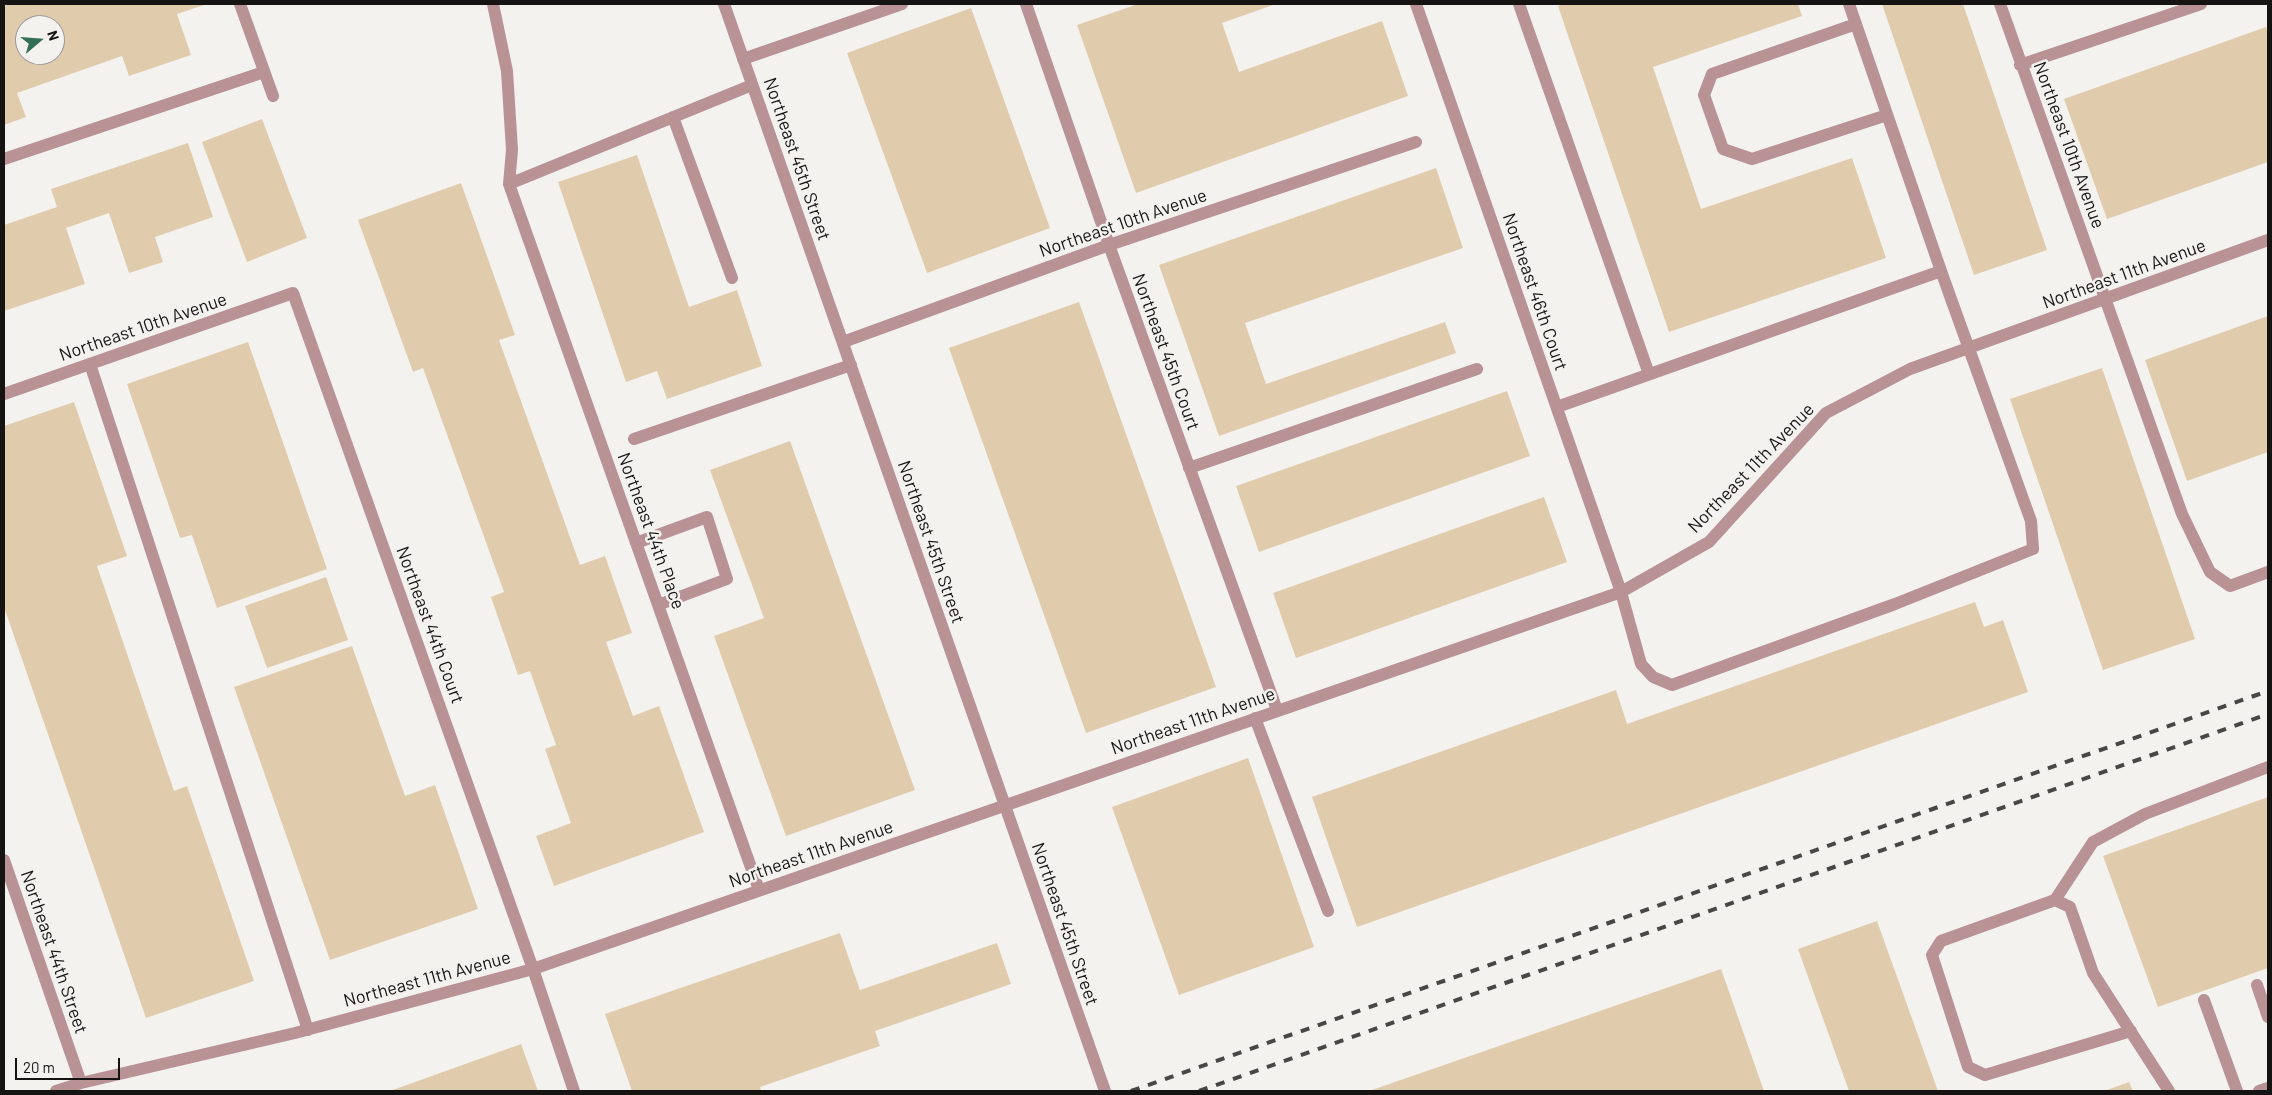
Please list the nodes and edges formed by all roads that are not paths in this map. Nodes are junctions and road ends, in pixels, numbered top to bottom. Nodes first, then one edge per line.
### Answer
1 (240, 4) edge
2 (493, 4) edge
3 (724, 4) edge
4 (902, 4) edge
5 (1026, 4) edge
6 (1416, 4) edge
7 (1519, 4) edge
8 (1849, 4) edge
9 (2000, 4) edge
10 (2201, 4) edge
11 (1856, 24) junction
12 (743, 59) junction
13 (2020, 65) junction
14 (264, 72) junction
15 (752, 85) junction
16 (273, 96) dead end
17 (1887, 115) junction
18 (673, 117) junction
19 (1416, 142) dead end
20 (4, 159) edge
21 (509, 184) junction
22 (2268, 240) edge
23 (1109, 245) junction
24 (1941, 271) junction
25 (732, 278) dead end
26 (293, 293) joint
27 (2106, 298) junction
28 (843, 342) junction
29 (1969, 348) junction
30 (90, 364) junction
31 (851, 365) junction
32 (1477, 369) dead end
33 (1649, 374) junction
34 (4, 394) edge
35 (1557, 407) junction
36 (634, 438) dead end
37 (1189, 468) junction
38 (636, 543) junction
39 (2268, 572) edge
40 (1622, 592) junction
41 (658, 605) junction
42 (1277, 710) junction
43 (1255, 718) junction
44 (2268, 767) edge
45 (1005, 804) junction
46 (4, 860) edge
47 (760, 890) junction
48 (2055, 900) junction
49 (1328, 911) dead end
50 (533, 969) junction
51 (2257, 984) dead end
52 (2204, 1000) dead end
53 (2268, 1017) edge
54 (308, 1030) junction
55 (2130, 1031) junction
56 (81, 1083) junction
57 (2268, 1088) edge
58 (56, 1091) edge
59 (574, 1091) edge
60 (1105, 1091) edge
61 (2169, 1091) edge
62 (2237, 1091) edge
63 (2259, 1091) edge

1 - 14 street
2 - 21 street
3 - 12 street, Northeast 45th Street
4 - 12 street
5 - 23 street, Northeast 45th Court
6 - 35 street, Northeast 46th Court
7 - 33 street
8 - 11 street
9 - 13 street, Northeast 10th Avenue
10 - 13 street
11 - 17 street
11 - 17 street
12 - 15 street, Northeast 45th Street
13 - 27 street, Northeast 10th Avenue
14 - 16 street
14 - 20 street
15 - 18 street
15 - 28 street, Northeast 45th Street
17 - 24 street
18 - 21 street
18 - 25 street
19 - 23 street, Northeast 10th Avenue
21 - 38 street, Northeast 44th Place
22 - 27 street, Northeast 11th Avenue
23 - 28 street, Northeast 10th Avenue
23 - 37 street, Northeast 45th Court
24 - 29 street
24 - 33 street
26 - 30 street, Northeast 10th Avenue
26 - 50 street, Northeast 44th Court
27 - 29 street, Northeast 11th Avenue
27 - 39 street, Northeast 10th Avenue
28 - 31 street, Northeast 45th Street
29 - 40 street, Northeast 11th Avenue
29 - 40 street, Northeast 46th Court
30 - 34 street, Northeast 10th Avenue
30 - 54 street
31 - 36 street
31 - 45 street, Northeast 45th Street
32 - 37 street
33 - 35 street
35 - 40 street, Northeast 46th Court
37 - 42 street, Northeast 45th Court
38 - 41 street, Northeast 44th Place
38 - 41 street
40 - 42 street, Northeast 11th Avenue
41 - 47 street, Northeast 44th Place
42 - 43 street, Northeast 11th Avenue
43 - 45 street, Northeast 11th Avenue
43 - 49 street
44 - 48 street
45 - 47 street, Northeast 11th Avenue
45 - 60 street, Northeast 45th Street
46 - 56 street, Northeast 44th Street
47 - 50 street, Northeast 11th Avenue
48 - 55 street
48 - 55 street
50 - 54 street, Northeast 11th Avenue
50 - 59 street, Northeast 44th Court
51 - 53 street
52 - 62 street
54 - 56 street, Northeast 11th Avenue
55 - 61 street
56 - 58 street, Northeast 11th Avenue
57 - 63 street

